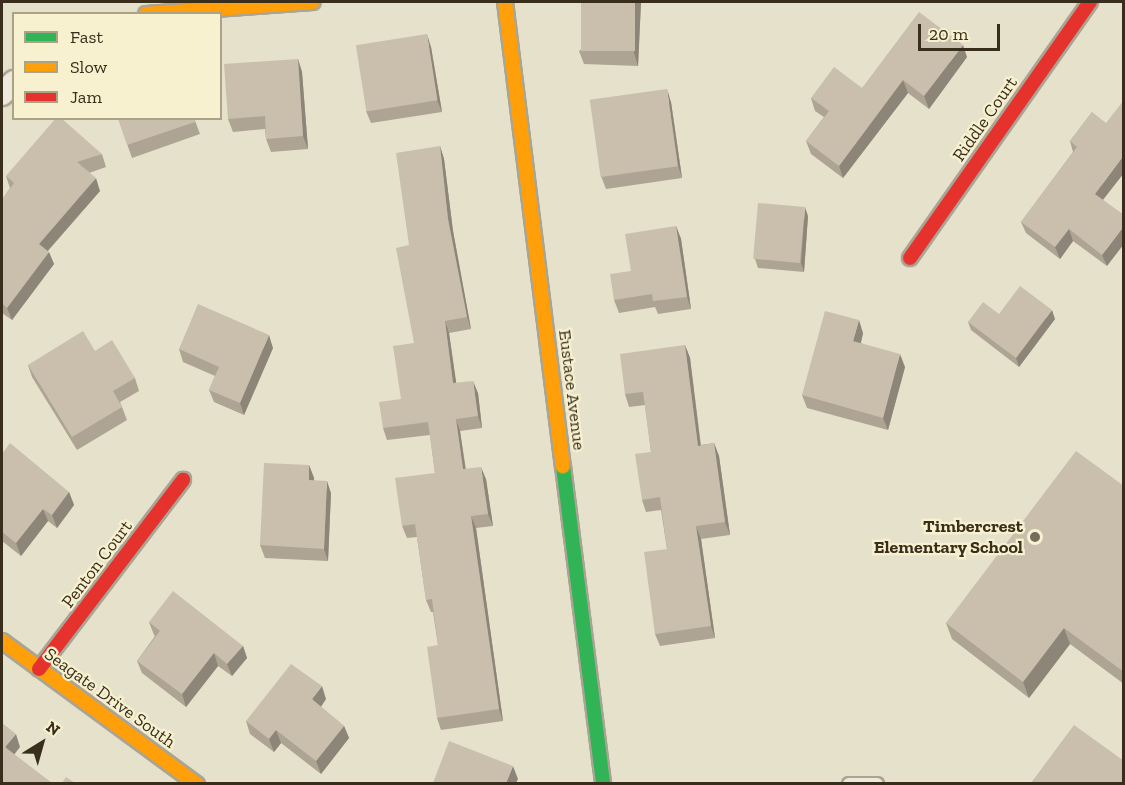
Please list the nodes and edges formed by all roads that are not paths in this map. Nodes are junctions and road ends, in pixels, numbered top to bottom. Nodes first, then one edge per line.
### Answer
1 (313, 2) edge
2 (505, 2) edge
3 (1090, 2) edge
4 (174, 12) edge
5 (910, 258) dead end
6 (183, 480) dead end
7 (2, 641) edge
8 (39, 669) junction
9 (197, 783) edge
10 (603, 783) edge
11 (849, 783) edge
12 (878, 783) edge

1 - 4 street
2 - 10 street, Eustace Avenue
3 - 5 street, Riddle Court
6 - 8 street, Penton Court
7 - 8 street, Seagate Drive South
8 - 9 street, Seagate Drive South
11 - 12 lane

